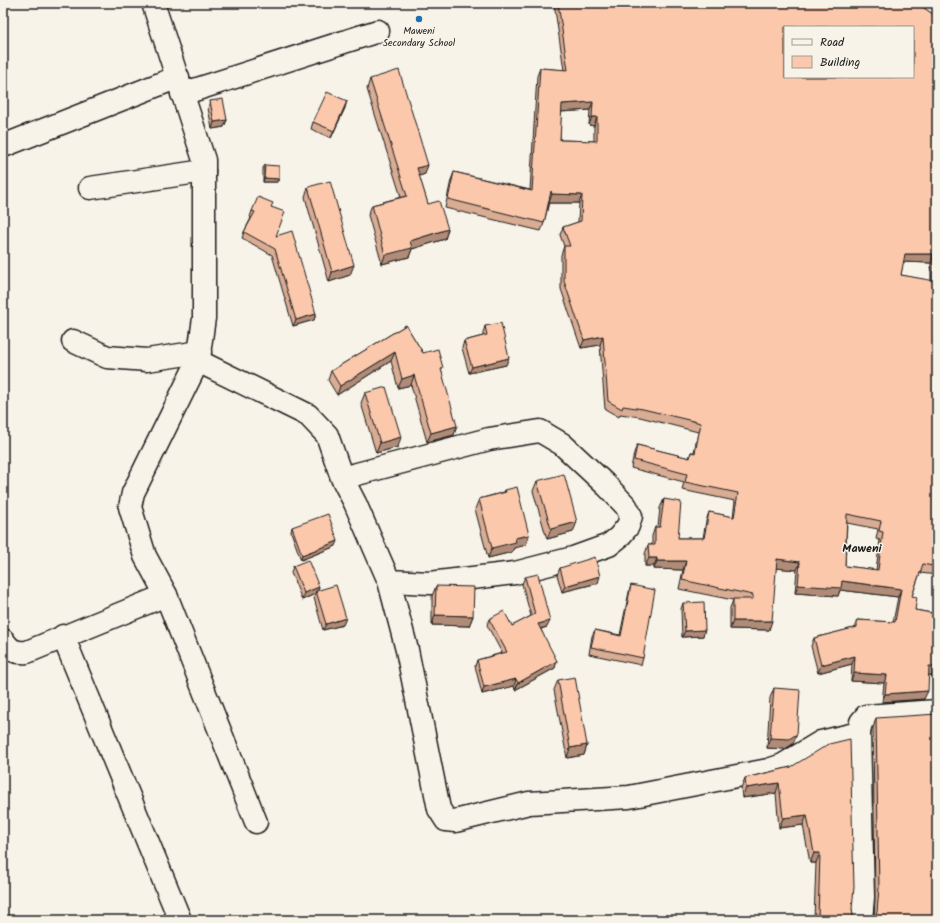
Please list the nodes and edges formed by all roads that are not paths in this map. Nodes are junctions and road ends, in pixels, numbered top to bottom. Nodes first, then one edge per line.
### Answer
1 (153, 3) edge
2 (378, 31) dead end
3 (180, 86) junction
4 (3, 146) edge
5 (204, 171) junction
6 (90, 188) dead end
7 (73, 341) dead end
8 (199, 357) junction
9 (342, 478) junction
10 (388, 581) junction
11 (166, 595) junction
12 (63, 636) junction
13 (3, 640) edge
14 (937, 711) edge
15 (859, 733) junction
16 (256, 822) dead end
17 (180, 920) edge
18 (861, 920) edge

1 - 3 street
2 - 3 street
3 - 4 street
3 - 5 street
5 - 6 street
5 - 8 street
7 - 8 street
8 - 9 street
8 - 11 street
9 - 10 street
9 - 10 street
10 - 15 street
11 - 12 street
11 - 16 street
12 - 13 street
12 - 17 street
14 - 15 street
15 - 18 street

